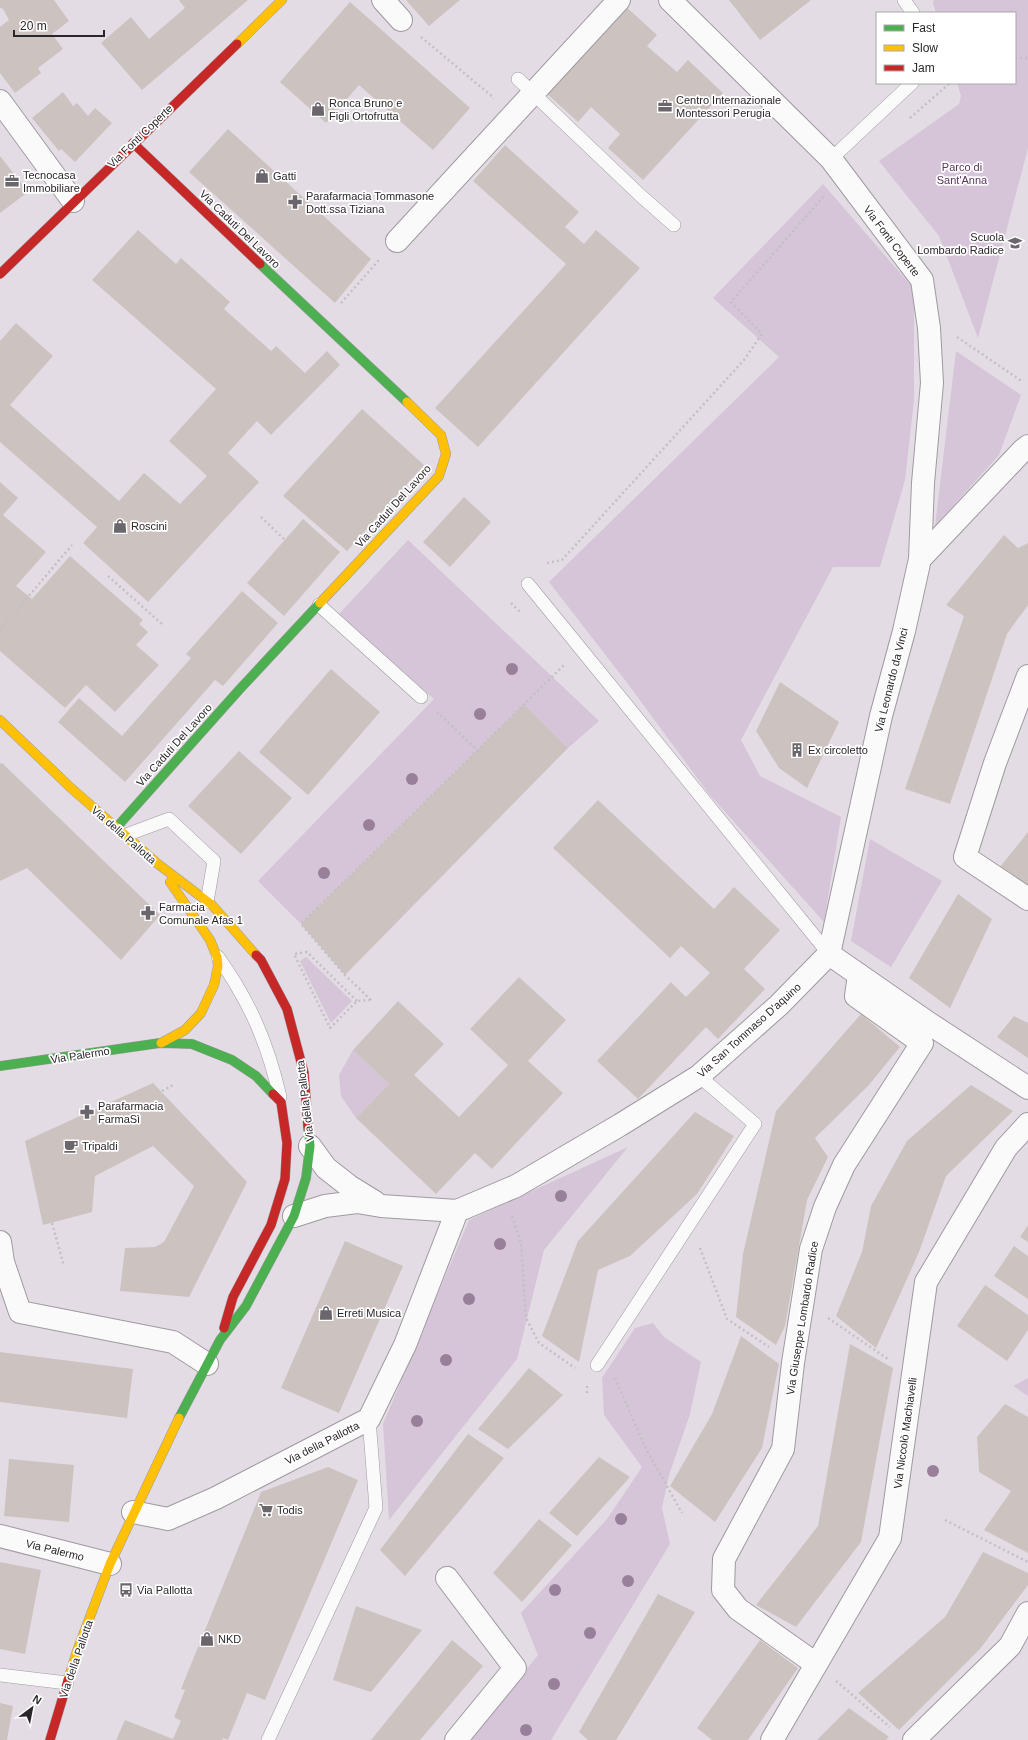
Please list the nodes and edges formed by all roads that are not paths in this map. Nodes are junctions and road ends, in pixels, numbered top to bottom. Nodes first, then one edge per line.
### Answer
1 (282, 0) edge
2 (383, 0) edge
3 (619, 0) edge
4 (670, 0) edge
5 (904, 0) edge
6 (912, 12) edge
7 (401, 20) road end
8 (911, 84) edge
9 (525, 86) junction
10 (0, 100) edge
11 (133, 143) junction
12 (836, 167) junction
13 (73, 201) junction
14 (674, 225) dead end
15 (396, 241) road end
16 (0, 274) edge
17 (1028, 446) edge
18 (920, 559) junction
19 (528, 584) dead end
20 (319, 605) junction
21 (1028, 676) edge
22 (421, 697) road end
23 (0, 720) edge
24 (121, 832) junction
25 (158, 864) junction
26 (1028, 899) edge
27 (207, 902) junction
28 (829, 954) junction
29 (217, 956) junction
30 (859, 975) junction
31 (160, 1044) junction
32 (0, 1066) edge
33 (699, 1076) junction
34 (1028, 1088) edge
35 (281, 1102) junction
36 (1028, 1124) edge
37 (310, 1146) junction
38 (381, 1206) junction
39 (457, 1211) junction
40 (294, 1216) junction
41 (0, 1242) edge
42 (220, 1340) junction
43 (207, 1364) junction
44 (597, 1365) road end
45 (369, 1419) junction
46 (133, 1512) junction
47 (0, 1536) edge
48 (110, 1564) junction
49 (447, 1578) dead end
50 (1028, 1614) edge
51 (816, 1664) junction
52 (0, 1675) edge
53 (67, 1683) junction
54 (50, 1740) edge
55 (268, 1740) edge
56 (456, 1740) edge
57 (772, 1740) edge
58 (914, 1740) edge

1 - 11 main road, Via Fonti Coperte
2 - 7 street
3 - 9 street
4 - 12 street, Via Fonti Coperte
5 - 6 lane
8 - 12 lane
9 - 14 lane
9 - 15 street
10 - 13 street
11 - 13 main road, Via Fonti Coperte
11 - 20 main road, Via Caduti Del Lavoro
12 - 18 street, Via Fonti Coperte
13 - 16 main road, Via Fonti Coperte
17 - 18 street
18 - 28 street, Via Leonardo da Vinci
19 - 28 lane
20 - 22 lane
20 - 24 main road, Via Caduti Del Lavoro
21 - 26 street
23 - 24 main road, Via della Pallotta
24 - 25 main road, Via della Pallotta
24 - 27 lane
25 - 27 main road, Via della Pallotta
25 - 29 main road
27 - 37 main road, Via della Pallotta
28 - 30 street
28 - 33 street, Via San Tommaso D'aquino
29 - 31 main road
29 - 35 lane
30 - 34 street
30 - 51 street, Via Giuseppe Lombardo Radice
31 - 32 main road, Via Palermo
31 - 35 main road
33 - 39 street, Via San Tommaso D'aquino
33 - 44 lane
35 - 42 main road
36 - 51 street, Via Niccolò Machiavelli
37 - 38 street, Via San Tommaso D'aquino
37 - 40 main road, Via della Pallotta
38 - 39 street, Via San Tommaso D'aquino
38 - 40 street, Via San Tommaso D'aquino
39 - 45 street, Via della Pallotta
40 - 42 main road, Via della Pallotta
41 - 43 street
42 - 43 main road, Via della Pallotta
43 - 46 main road, Via della Pallotta
45 - 46 street, Via della Pallotta
45 - 55 lane
46 - 48 main road, Via della Pallotta
47 - 48 street, Via Palermo
48 - 53 main road, Via della Pallotta
49 - 56 street
50 - 58 street
51 - 57 street, Via Niccolò Machiavelli
52 - 53 lane
53 - 54 main road, Via della Pallotta

